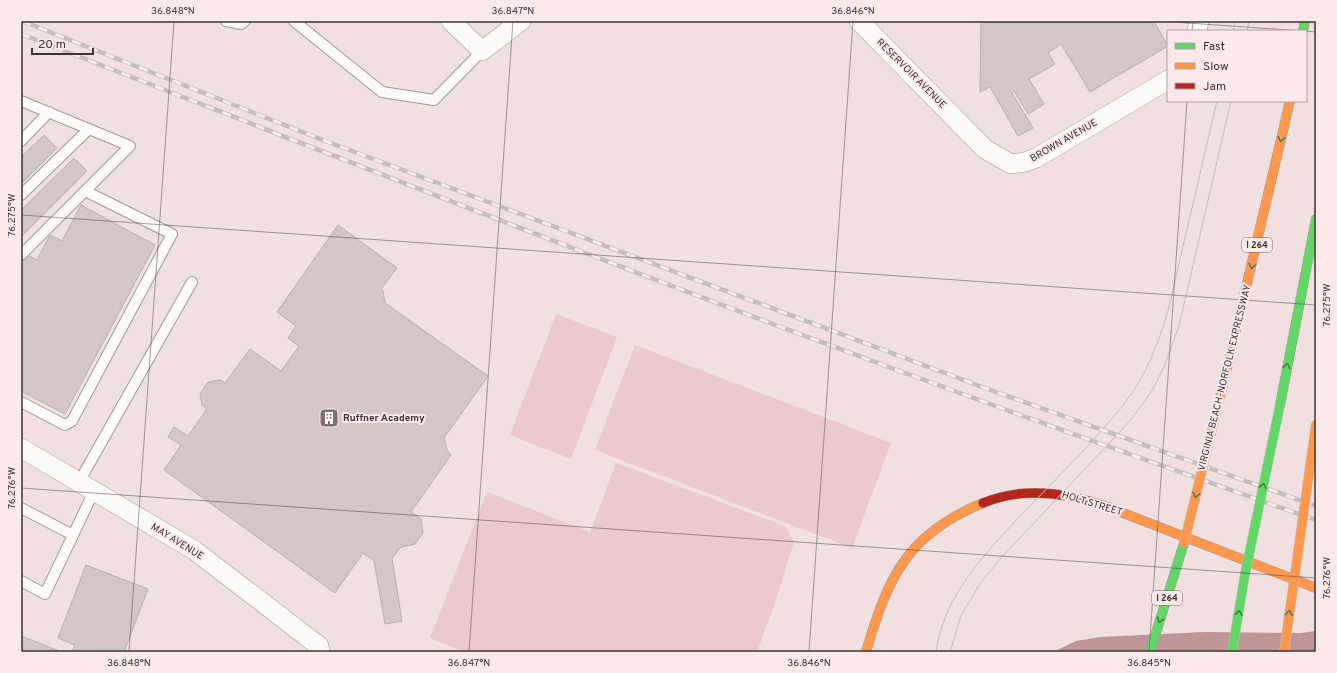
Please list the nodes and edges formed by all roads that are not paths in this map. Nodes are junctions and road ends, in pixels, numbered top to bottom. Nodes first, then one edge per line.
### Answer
1 (226, 21) edge
2 (245, 21) edge
3 (294, 21) edge
4 (451, 21) edge
5 (521, 21) edge
6 (859, 21) edge
7 (482, 52) junction
8 (1167, 81) edge
9 (21, 101) edge
10 (1290, 102) edge
11 (49, 112) junction
12 (963, 127) joint
13 (89, 129) junction
14 (21, 141) edge
15 (85, 191) junction
16 (21, 196) edge
17 (1316, 219) edge
18 (21, 255) edge
19 (192, 282) dead end
20 (21, 402) edge
21 (1316, 424) edge
22 (21, 448) edge
23 (86, 487) junction
24 (21, 508) edge
25 (73, 535) junction
26 (1184, 543) junction
27 (21, 581) edge
28 (1316, 588) edge
29 (1170, 621) dead end
30 (320, 652) edge
31 (866, 652) edge
32 (1150, 652) edge
33 (1232, 652) edge
34 (1284, 652) edge

1 - 2 lane
3 - 7 lane
4 - 7 street
5 - 7 street
6 - 12 street, RESERVOIR AVENUE
8 - 12 street, BROWN AVENUE
9 - 11 lane
10 -> 26 main road, VIRGINIA BEACH-NORFOLK EXPRESSWAY / I 264, bridge
11 - 13 lane
11 - 14 lane
13 - 15 lane
13 - 16 lane
15 - 18 lane
15 - 20 lane
33 -> 17 main road, bridge
19 - 23 lane
34 -> 21 main road, bridge
22 - 23 street, MAY AVENUE
23 - 25 lane
23 - 30 street, MAY AVENUE
24 - 25 lane
25 - 27 lane
26 - 29 main road
26 -> 32 main road, VIRGINIA BEACH-NORFOLK EXPRESSWAY / I 264
28 - 31 main road, HOLT STREET

